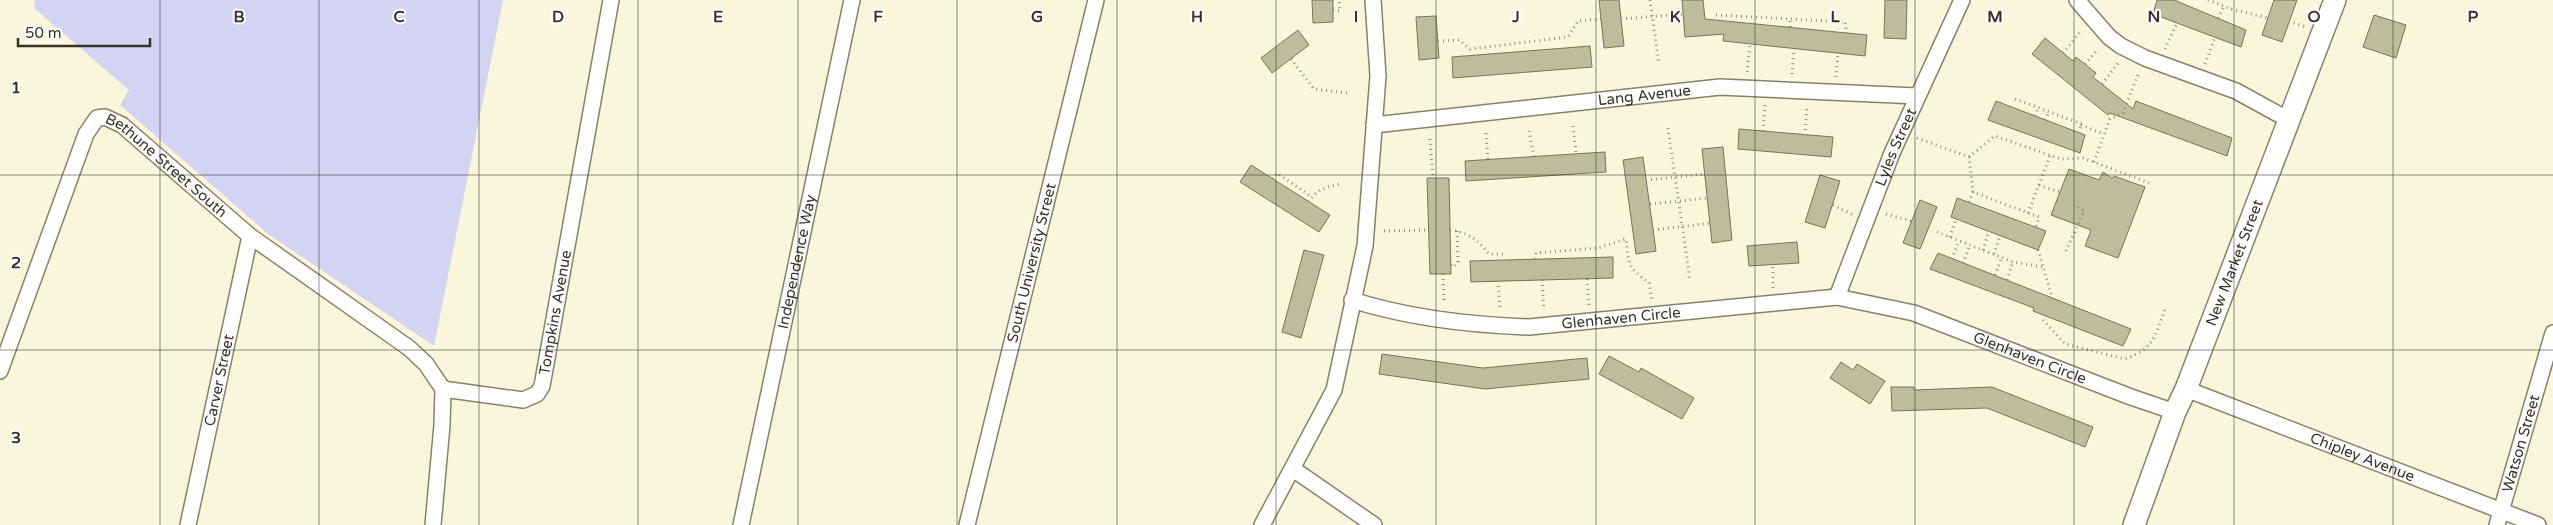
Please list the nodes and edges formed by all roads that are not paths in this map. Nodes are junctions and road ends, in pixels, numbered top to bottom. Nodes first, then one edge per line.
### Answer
1 (611, 0) edge
2 (852, 0) edge
3 (1096, 0) edge
4 (1373, 0) edge
5 (1962, 0) edge
6 (2077, 0) edge
7 (2336, 0) edge
8 (1918, 96) junction
9 (2289, 120) junction
10 (1374, 125) junction
11 (250, 236) junction
12 (1837, 297) junction
13 (1352, 300) junction
14 (2553, 333) edge
15 (0, 371) edge
16 (443, 389) junction
17 (2186, 389) junction
18 (2175, 412) junction
19 (1293, 469) junction
20 (2499, 518) edge
21 (188, 525) edge
22 (433, 525) edge
23 (741, 525) edge
24 (967, 525) edge
25 (1262, 525) edge
26 (1374, 525) edge
27 (2134, 525) edge
28 (2538, 525) edge

1 - 16 street, Tompkins Avenue
2 - 23 street, Independence Way
3 - 24 street, South University Street
4 - 10 street
5 - 8 street, Lyles Street
6 - 9 street
7 - 9 street, New Market Street
8 - 10 street, Lang Avenue
8 - 12 street, Lyles Street
9 - 17 street, New Market Street
10 - 13 street
11 - 15 street, Bethune Street South
11 - 16 street, Bethune Street South
11 - 21 street, Carver Street
12 - 13 street, Glenhaven Circle
12 - 18 street, Glenhaven Circle
13 - 19 street
14 - 20 street, Watson Street
16 - 22 street
17 - 18 street, New Market Street
17 - 20 street, Chipley Avenue
18 - 27 street, New Market Street
19 - 25 street
19 - 26 street
20 - 28 street, Chipley Avenue

